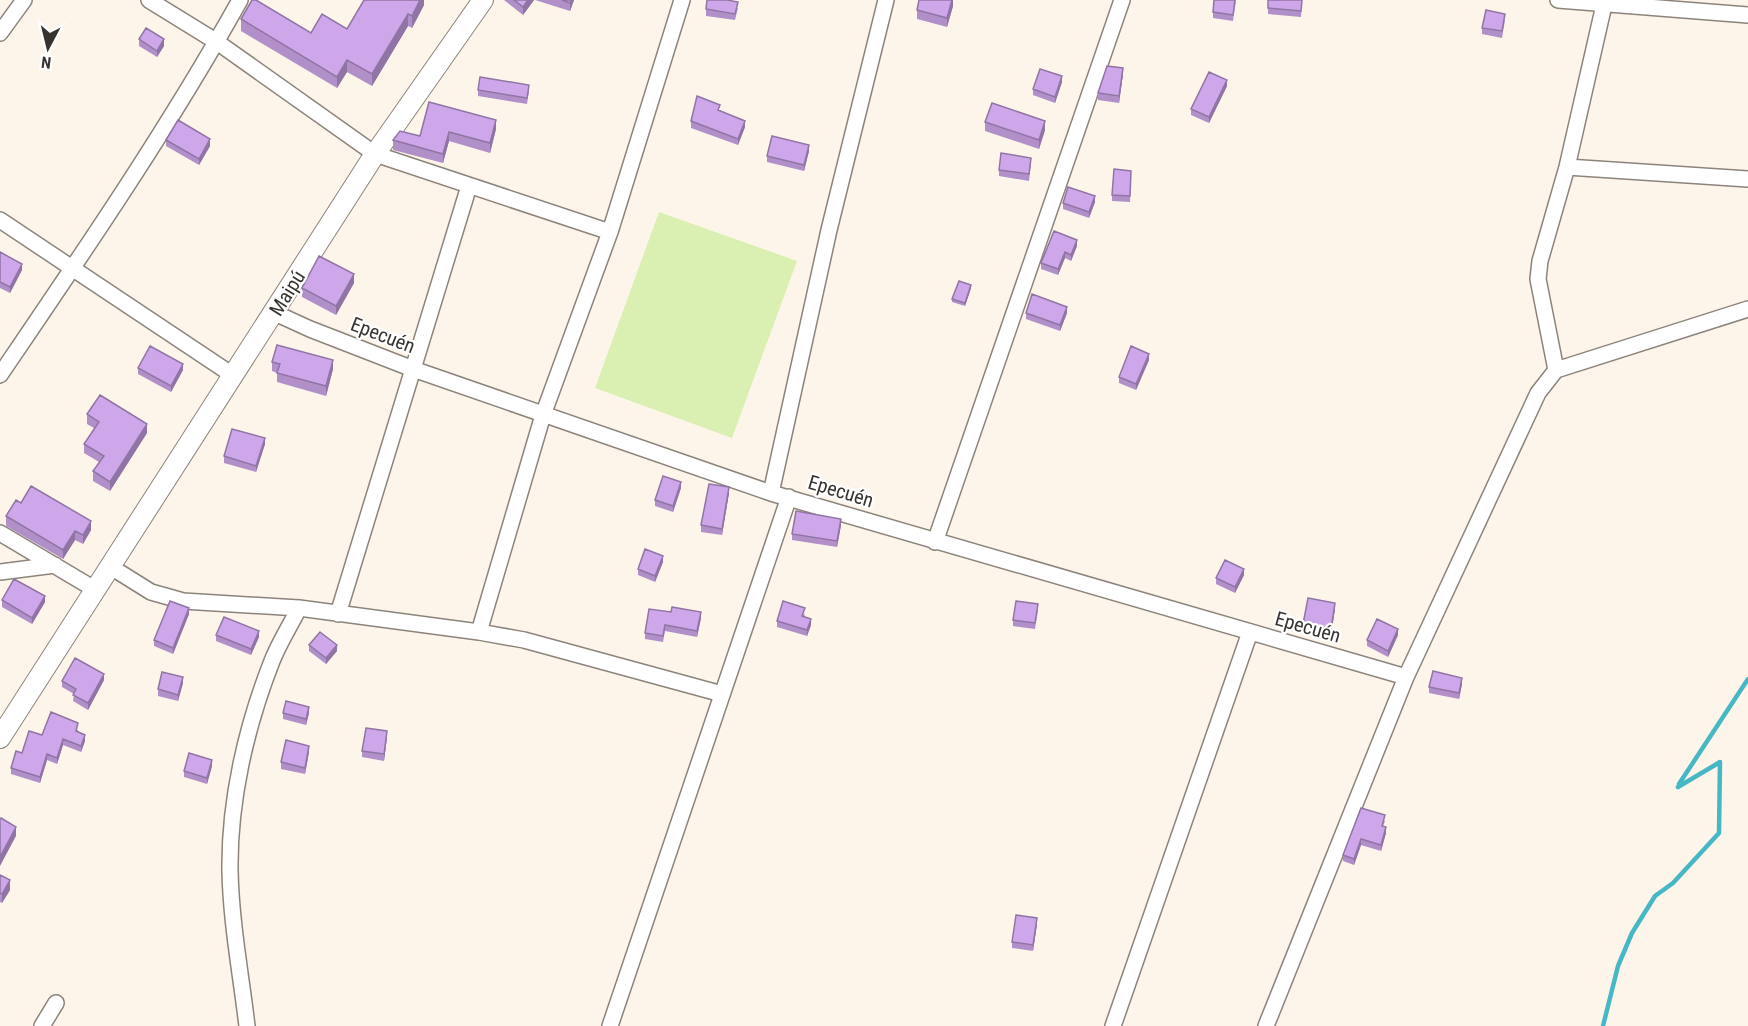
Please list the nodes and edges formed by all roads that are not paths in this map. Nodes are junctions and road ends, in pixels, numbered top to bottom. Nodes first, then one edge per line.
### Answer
1 (24, 0) edge
2 (149, 0) edge
3 (240, 0) edge
4 (483, 0) edge
5 (682, 0) edge
6 (886, 0) edge
7 (1122, 0) edge
8 (1558, 0) edge
9 (1579, 1) edge
10 (1604, 5) junction
11 (1748, 15) edge
12 (0, 33) edge
13 (217, 42) junction
14 (375, 154) junction
15 (1567, 166) junction
16 (1748, 179) edge
17 (470, 186) junction
18 (0, 220) edge
19 (610, 232) junction
20 (72, 268) junction
21 (1748, 309) edge
22 (275, 313) junction
23 (413, 369) junction
24 (1556, 370) junction
25 (0, 375) edge
26 (234, 376) junction
27 (543, 415) junction
28 (771, 493) junction
29 (789, 497) junction
30 (0, 533) edge
31 (935, 542) junction
32 (55, 565) junction
33 (111, 567) junction
34 (0, 572) edge
35 (96, 590) junction
36 (299, 608) junction
37 (338, 614) junction
38 (479, 632) junction
39 (1250, 632) junction
40 (1406, 677) junction
41 (722, 694) junction
42 (0, 738) edge
43 (56, 1003) dead end
44 (42, 1026) edge
45 (247, 1026) edge
46 (610, 1026) edge
47 (1113, 1026) edge
48 (1266, 1026) edge

1 - 12 street
2 - 13 street
3 - 13 street
4 - 14 main road, Maipú
5 - 19 street
6 - 28 street
7 - 31 street
8 - 9 street
9 - 10 street
10 - 11 street
10 - 15 street
13 - 14 street
13 - 20 street
14 - 17 street
14 - 22 main road, Maipú
15 - 16 street
15 - 24 street
17 - 19 street
17 - 23 street
18 - 20 street
19 - 27 street
20 - 25 street
20 - 26 street
21 - 24 street
22 - 23 street, Epecuén
22 - 26 main road, Maipú
23 - 27 street, Epecuén
23 - 37 street
24 - 40 street
26 - 33 main road, Maipú
27 - 28 street, Epecuén
27 - 38 street
28 - 29 street, Epecuén
29 - 31 street, Epecuén
29 - 41 street
30 - 32 street
31 - 39 street, Epecuén
32 - 34 street
32 - 35 street
33 - 35 main road, Maipú
33 - 36 street
35 - 42 main road, Maipú
36 - 37 street
36 - 45 street
37 - 38 street
38 - 41 street
39 - 40 street, Epecuén
39 - 47 street
40 - 48 street
41 - 46 street
43 - 44 street

